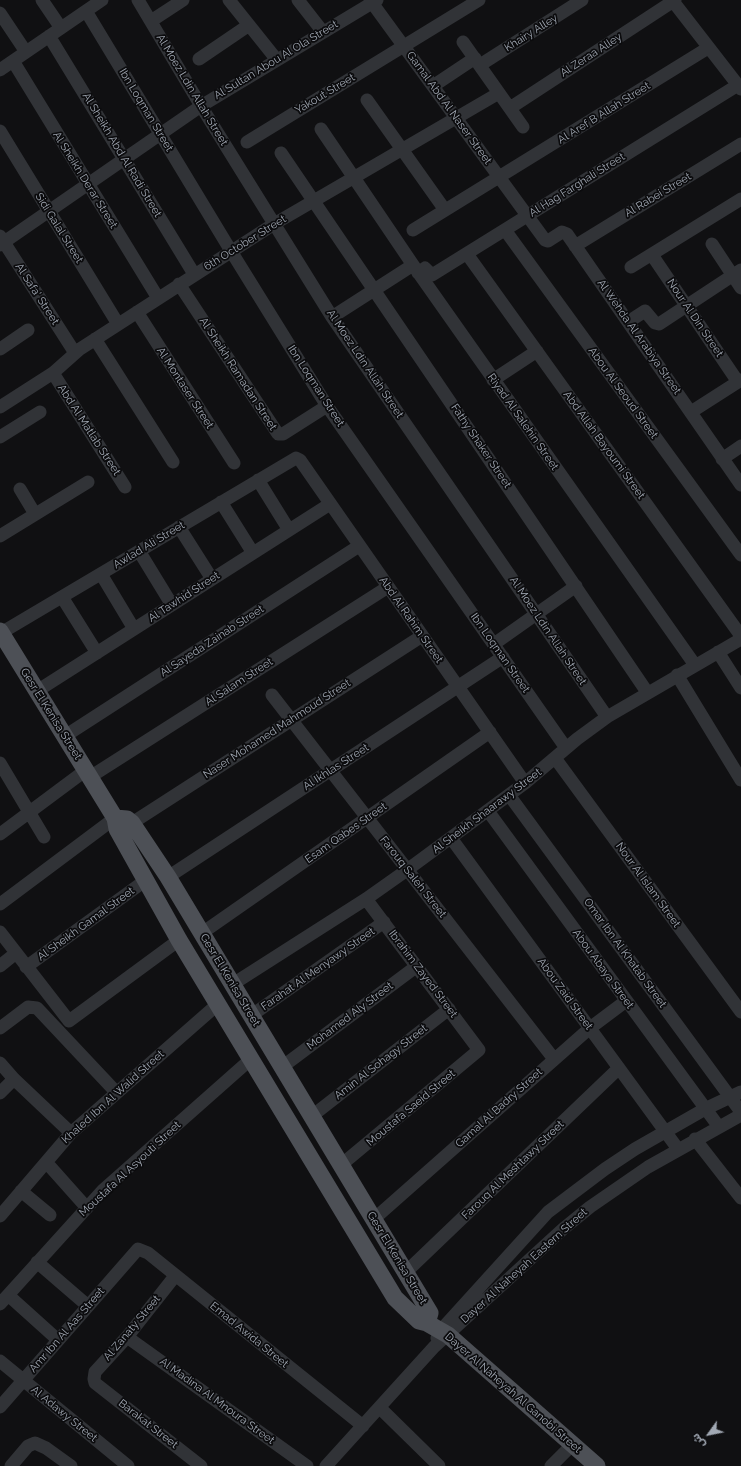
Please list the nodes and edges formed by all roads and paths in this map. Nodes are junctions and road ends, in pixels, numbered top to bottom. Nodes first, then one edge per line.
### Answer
1 (42, 0) edge
2 (138, 0) edge
3 (183, 0) edge
4 (229, 0) edge
5 (298, 0) edge
6 (479, 0) edge
7 (582, 0) edge
8 (673, 0) edge
9 (98, 1) edge
10 (373, 1) edge
11 (86, 11) junction
12 (0, 14) edge
13 (151, 21) junction
14 (249, 25) junction
15 (61, 28) junction
16 (323, 32) junction
17 (49, 36) junction
18 (463, 42) dead end
19 (404, 47) junction
20 (708, 48) junction
21 (26, 52) junction
22 (199, 59) dead end
23 (277, 60) junction
24 (13, 61) junction
25 (477, 62) junction
26 (0, 70) edge
27 (433, 86) junction
28 (739, 87) edge
29 (499, 93) junction
30 (367, 100) dead end
31 (201, 106) junction
32 (510, 108) junction
33 (456, 118) junction
34 (524, 127) dead end
35 (321, 129) dead end
36 (0, 131) edge
37 (160, 134) junction
38 (247, 142) dead end
39 (741, 144) edge
40 (402, 150) junction
41 (281, 153) dead end
42 (124, 159) junction
43 (354, 178) junction
44 (499, 178) junction
45 (88, 184) junction
46 (741, 199) edge
47 (313, 201) junction
48 (445, 210) junction
49 (49, 211) junction
50 (528, 216) junction
51 (274, 224) junction
52 (413, 230) dead end
53 (505, 230) junction
54 (1, 241) edge
55 (712, 244) dead end
56 (575, 246) junction
57 (230, 251) junction
58 (467, 254) junction
59 (652, 255) junction
60 (631, 267) dead end
61 (415, 269) junction
62 (737, 273) edge
63 (194, 274) junction
64 (179, 284) junction
65 (741, 288) edge
66 (374, 290) junction
67 (158, 298) junction
68 (687, 306) junction
69 (137, 312) junction
70 (332, 317) junction
71 (628, 322) junction
72 (118, 324) junction
73 (28, 330) dead end
74 (95, 339) junction
75 (0, 349) edge
76 (537, 351) junction
77 (75, 353) junction
78 (53, 373) junction
79 (493, 380) junction
80 (740, 381) edge
81 (327, 406) junction
82 (0, 407) edge
83 (40, 412) dead end
84 (691, 412) junction
85 (0, 437) edge
86 (741, 446) edge
87 (296, 458) joint
88 (722, 459) junction
89 (173, 462) dead end
90 (234, 463) dead end
91 (258, 480) junction
92 (88, 482) dead end
93 (741, 485) edge
94 (125, 487) dead end
95 (20, 489) dead end
96 (221, 502) junction
97 (330, 504) junction
98 (35, 514) junction
99 (179, 527) junction
100 (289, 530) junction
101 (0, 536) edge
102 (359, 546) junction
103 (139, 551) junction
104 (253, 553) junction
105 (741, 555) edge
106 (101, 574) junction
107 (212, 579) junction
108 (576, 586) junction
109 (388, 587) junction
110 (62, 597) junction
111 (172, 604) junction
112 (537, 615) junction
113 (134, 629) junction
114 (1, 632) edge
115 (422, 636) junction
116 (741, 638) edge
117 (494, 644) junction
118 (718, 652) junction
119 (97, 653) junction
120 (503, 657) junction
121 (695, 665) junction
122 (677, 675) junction
123 (458, 687) junction
124 (741, 688) edge
125 (37, 691) junction
126 (647, 692) junction
127 (272, 695) dead end
128 (606, 717) junction
129 (291, 720) junction
130 (490, 732) junction
131 (65, 736) junction
132 (566, 748) junction
133 (555, 758) junction
134 (0, 763) edge
135 (330, 770) junction
136 (88, 773) junction
137 (741, 780) edge
138 (526, 783) junction
139 (509, 795) junction
140 (488, 811) junction
141 (29, 812) junction
142 (115, 818) junction
143 (367, 818) junction
144 (132, 823) junction
145 (0, 834) edge
146 (44, 837) dead end
147 (451, 838) junction
148 (408, 870) junction
149 (168, 877) junction
150 (146, 880) junction
151 (366, 899) junction
152 (0, 904) edge
153 (384, 922) junction
154 (0, 932) edge
155 (202, 934) junction
156 (180, 940) junction
157 (16, 953) junction
158 (0, 966) edge
159 (417, 966) junction
160 (26, 967) junction
161 (233, 984) junction
162 (626, 1001) junction
163 (218, 1004) junction
164 (449, 1009) junction
165 (741, 1012) edge
166 (252, 1015) junction
167 (0, 1028) edge
168 (590, 1028) junction
169 (479, 1050) joint
170 (251, 1059) junction
171 (554, 1059) junction
172 (0, 1063) edge
173 (282, 1067) junction
174 (619, 1068) junction
175 (14, 1079) junction
176 (0, 1092) edge
177 (116, 1092) junction
178 (735, 1094) edge
179 (705, 1109) junction
180 (741, 1112) edge
181 (741, 1115) edge
182 (312, 1116) junction
183 (718, 1127) junction
184 (666, 1131) junction
185 (71, 1133) junction
186 (695, 1139) junction
187 (678, 1149) junction
188 (46, 1162) junction
189 (341, 1165) junction
190 (21, 1191) junction
191 (741, 1198) edge
192 (86, 1208) junction
193 (50, 1215) dead end
194 (0, 1216) edge
195 (374, 1218) junction
196 (134, 1252) joint
197 (38, 1262) junction
198 (406, 1272) junction
199 (175, 1276) junction
200 (4, 1300) edge
201 (88, 1306) junction
202 (438, 1330) junction
203 (127, 1336) junction
204 (58, 1340) junction
205 (0, 1361) edge
206 (23, 1381) junction
207 (95, 1383) joint
208 (0, 1407) edge
209 (380, 1408) junction
210 (363, 1426) junction
211 (573, 1444) junction
212 (334, 1463) edge
213 (11, 1466) edge
214 (71, 1466) edge
215 (128, 1466) edge
216 (201, 1466) edge
217 (307, 1466) edge
218 (439, 1466) edge
219 (551, 1466) edge
220 (597, 1466) edge

1 - 15 street
2 - 13 street, Al Moez Ldin Allah Street
3 - 13 street
4 - 14 street
5 - 16 street
6 - 19 street, Yakout Street
7 - 25 street, Khairy Alley
8 - 20 street
8 - 32 street, Al Zeraa Alley
9 - 11 street
10 - 16 street, Al Sultan Abou Al Ola Street
10 - 19 street, Gamal Abd Al Naser Street
11 - 15 street
11 - 37 street, Ibn Loqman Street
12 - 21 street
13 - 31 street, Al Moez Ldin Allah Street
14 - 22 street
14 - 23 street
15 - 17 street
16 - 23 street, Al Sultan Abou Al Ola Street
17 - 21 street
17 - 42 street, Al Sheikh Abd Al Radi Street
18 - 25 street
19 - 27 street, Gamal Abd Al Naser Street
19 - 38 street, Yakout Street
20 - 28 street
20 - 44 street, Al Aref B Allah Street
21 - 24 street
23 - 31 street, Al Sultan Abou Al Ola Street
24 - 26 street
24 - 45 street, Al Sheikh Derar Street
25 - 27 street, Khairy Alley
25 - 29 street
27 - 33 street, Gamal Abd Al Naser Street
28 - 50 street, Al Hag Farghali Street
29 - 32 street
29 - 33 street, 6th October Street
30 - 40 street
31 - 37 street, Al Sultan Abou Al Ola Street
31 - 51 street, Al Moez Ldin Allah Street
32 - 34 street
33 - 40 street, 6th October Street
33 - 44 street, Gamal Abd Al Naser Street
35 - 43 street, Riyad Al Salehin Street
36 - 49 street, Sidi Galal Street
37 - 42 street, Al Sultan Abou Al Ola Street
37 - 57 street, Ibn Loqman Street
39 - 56 street, Al Rabei Street
40 - 43 street, 6th October Street
40 - 48 street
41 - 47 street, Fathy Shaker Street
42 - 45 street, Al Sultan Abou Al Ola Street
42 - 63 street, Al Sheikh Abd Al Radi Street
43 - 47 street, 6th October Street
43 - 61 street, Riyad Al Salehin Street
44 - 48 street, Al Aref B Allah Street
44 - 50 street, Gamal Abd Al Naser Street
45 - 49 street, Al Sultan Abou Al Ola Street
45 - 67 street, Al Sheikh Derar Street
46 - 59 street
47 - 51 street, 6th October Street
47 - 66 street, Fathy Shaker Street
48 - 52 street, Al Aref B Allah Street
49 - 54 street, Al Sultan Abou Al Ola Street
49 - 72 street, Sidi Galal Street
50 - 53 street, Al Hag Farghali Street
50 - 56 street, Al Wehda Al Arabiya Street
51 - 57 street, 6th October Street
51 - 70 street, Al Moez Ldin Allah Street
53 - 58 street, Al Hag Farghali Street
53 - 105 street, Abou Al Seoud Street
54 - 77 street, Al Safa' Street
55 - 62 street
56 - 71 street, Al Wehda Al Arabiya Street
57 - 63 street, 6th October Street
57 - 81 street, Ibn Loqman Street
58 - 61 street, Al Hag Farghali Street
58 - 76 street, Abd Allah Bayoumi Street
59 - 60 street
59 - 68 street, Nour Al Din Street
61 - 66 street
61 - 79 street, Riyad Al Salehin Street
62 - 65 street
62 - 68 street
63 - 64 street, 6th October Street
64 - 67 street, 6th October Street
64 - 81 street, Al Sheikh Ramadan Street
66 - 70 street
66 - 108 street, Fathy Shaker Street
67 - 69 street, 6th October Street
68 - 71 street
68 - 80 street, Nour Al Din Street
69 - 72 street, 6th October Street
69 - 90 street, Al Montaser Street
70 - 112 street, Al Moez Ldin Allah Street
71 - 84 street, Al Wehda Al Arabiya Street
72 - 74 street, 6th October Street
73 - 75 street
74 - 77 street, 6th October Street
74 - 89 street
76 - 79 street
76 - 116 street, Abd Allah Bayoumi Street
77 - 78 street, 6th October Street
78 - 82 street, 6th October Street
78 - 94 street, Abd Al Matlab Street
79 - 121 street, Riyad Al Salehin Street
80 - 84 street
81 - 117 street, Ibn Loqman Street
83 - 85 street
84 - 88 street, Al Wehda Al Arabiya Street
86 - 88 street
87 - 91 street, Awlad Ali Street
87 - 97 street, Abd Al Rahim Street
88 - 93 street, Al Wehda Al Arabiya Street
91 - 96 street, Awlad Ali Street
91 - 100 street
92 - 98 street
95 - 98 street
96 - 99 street, Awlad Ali Street
96 - 104 street
97 - 100 street, Al Tawhid Street
97 - 102 street, Abd Al Rahim Street
98 - 101 street
99 - 103 street, Awlad Ali Street
99 - 107 street
100 - 104 street, Al Tawhid Street
102 - 109 street, Abd Al Rahim Street
102 - 131 street, Al Sayeda Zainab Street
103 - 106 street, Awlad Ali Street
103 - 111 street
104 - 107 street, Al Tawhid Street
106 - 110 street, Awlad Ali Street
106 - 113 street
107 - 111 street, Al Tawhid Street
108 - 112 street
108 - 126 street, Fathy Shaker Street
109 - 115 street, Abd Al Rahim Street
109 - 136 street, Al Salam Street
110 - 114 street, Awlad Ali Street
110 - 119 street
111 - 113 street, Al Tawhid Street
112 - 117 street
112 - 128 street, Al Moez Ldin Allah Street
113 - 119 street, Al Tawhid Street
114 - 125 main road, Gesr El Kenisa Street
115 - 123 street, Abd Al Rahim Street
115 - 129 street, Naser Mohamed Mahmoud Street
116 - 118 street, Al Sheikh Shaarawy Street
117 - 120 street, Ibn Loqman Street
118 - 121 street, Al Sheikh Shaarawy Street
118 - 124 street
119 - 125 street, Al Tawhid Street
120 - 123 street, Al Ikhlas Street
120 - 132 street, Ibn Loqman Street
121 - 122 street, Al Sheikh Shaarawy Street
122 - 126 street, Al Sheikh Shaarawy Street
122 - 137 street
123 - 130 street, Abd Al Rahim Street
123 - 135 street, Al Ikhlas Street
125 - 131 main road, Gesr El Kenisa Street
126 - 128 street, Al Sheikh Shaarawy Street
127 - 129 street, Farouq Saleh Street
128 - 132 street, Al Sheikh Shaarawy Street
129 - 135 street, Farouq Saleh Street
129 - 144 street, Naser Mohamed Mahmoud Street
130 - 138 street, Abd Al Rahim Street
130 - 143 street, Esam Qabes Street
131 - 136 main road, Gesr El Kenisa Street
132 - 133 street, Al Sheikh Shaarawy Street
133 - 138 street, Al Sheikh Shaarawy Street
133 - 165 street, Nour Al Islam Street
134 - 141 street
135 - 143 street, Farouq Saleh Street
135 - 149 street, Al Ikhlas Street
136 - 141 street, Al Salam Street
136 - 142 main road, Gesr El Kenisa Street
138 - 139 street, Al Sheikh Shaarawy Street
139 - 140 street, Al Sheikh Shaarawy Street
139 - 178 street, Omar Ibn Al Khatab Street
140 - 147 street, Al Sheikh Shaarawy Street
140 - 162 street, Abou Abaya Street
141 - 145 street, Al Salam Street
141 - 146 street
142 - 144 main road
142 - 150 main road, Gesr El Kenisa Street
142 - 152 street
143 - 148 street, Farouq Saleh Street
143 - 155 street, Esam Qabes Street
144 - 149 main road, Gesr El Kenisa Street
147 - 148 street, Al Sheikh Shaarawy Street
147 - 168 street, Abou Zaid Street
148 - 151 street, Al Sheikh Shaarawy Street
148 - 171 street, Farouq Saleh Street
149 - 155 main road, Gesr El Kenisa Street
150 - 156 main road, Gesr El Kenisa Street
150 - 160 street, Al Sheikh Gamal Street
151 - 153 street, Ibrahim Zayed Street
151 - 161 street, Al Sheikh Shaarawy Street
153 - 159 street, Ibrahim Zayed Street
153 - 166 street, Farahat Al Menyawy Street
154 - 157 street
155 - 161 main road, Gesr El Kenisa Street
156 - 160 street
156 - 163 main road, Gesr El Kenisa Street
157 - 158 street
157 - 160 street
159 - 164 street, Ibrahim Zayed Street
159 - 173 street, Mohamed Aly Street
161 - 166 main road, Gesr El Kenisa Street
162 - 168 street, Gamal Al Badry Street
162 - 179 street, Abou Abaya Street
163 - 170 main road, Gesr El Kenisa Street
163 - 177 street, Khaled Ibn Al Walid Street
164 - 169 street, Ibrahim Zayed Street
164 - 182 street, Amin Al Sohagy Street
166 - 173 main road, Gesr El Kenisa Street
167 - 177 street
168 - 171 street, Gamal Al Badry Street
168 - 174 street, Abou Zaid Street
169 - 189 street, Moustafa Saeid Street
170 - 192 street, Moustafa Al Asyouti Street
170 - 202 main road, Gesr El Kenisa Street
171 - 195 street, Gamal Al Badry Street
172 - 175 street
173 - 182 main road, Gesr El Kenisa Street
174 - 184 street, Abou Zaid Street
174 - 198 street, Farouq Al Meshtawy Street
175 - 176 street
175 - 185 street
177 - 185 street, Khaled Ibn Al Walid Street
178 - 179 street, Dayer Al Naheyah Eastern Street
178 - 180 street, Omar Ibn Al Khatab Street
179 - 183 street, Abou Abaya Street
179 - 184 street, Dayer Al Naheyah Eastern Street
181 - 183 street, Dayer Al Naheyah Eastern Street
182 - 189 main road, Gesr El Kenisa Street
183 - 186 street, Dayer Al Naheyah Eastern Street
184 - 187 street, Abou Zaid Street
184 - 202 street, Dayer Al Naheyah Eastern Street
185 - 188 street, Khaled Ibn Al Walid Street
186 - 187 street, Dayer Al Naheyah Eastern Street
186 - 191 street
187 - 202 street, Dayer Al Naheyah Eastern Street
188 - 190 street, Khaled Ibn Al Walid Street
188 - 192 street
189 - 195 main road, Gesr El Kenisa Street
190 - 193 street
190 - 194 street, Khaled Ibn Al Walid Street
192 - 197 street, Moustafa Al Asyouti Street
195 - 198 main road, Gesr El Kenisa Street
196 - 199 street, Emad Awida Street
196 - 201 street, Amr Ibn Al Aas Street
197 - 200 street, Moustafa Al Asyouti Street
197 - 201 street
198 - 202 main road, Gesr El Kenisa Street
199 - 203 street, Al Zanaty Street
199 - 210 street, Emad Awida Street
200 - 204 street
201 - 204 street, Amr Ibn Al Aas Street
202 - 209 street, Dayer Al Naheyah Eastern Street
202 - 211 main road, Dayer Al Naheyah Al Ganobi Street
203 - 207 street, Al Zanaty Street
203 - 217 street, Al Madina Al Mnoura Street
204 - 206 street, Amr Ibn Al Aas Street
205 - 206 street, Al Adawy Street
206 - 208 street, Amr Ibn Al Aas Street
206 - 215 street, Al Adawy Street
207 - 216 street, Barakat Street
209 - 210 street, Dayer Al Naheyah Eastern Street
209 - 218 street
210 - 212 street, Dayer Al Naheyah Eastern Street
211 - 219 street
211 - 220 main road, Dayer Al Naheyah Al Ganobi Street
213 - 214 street

